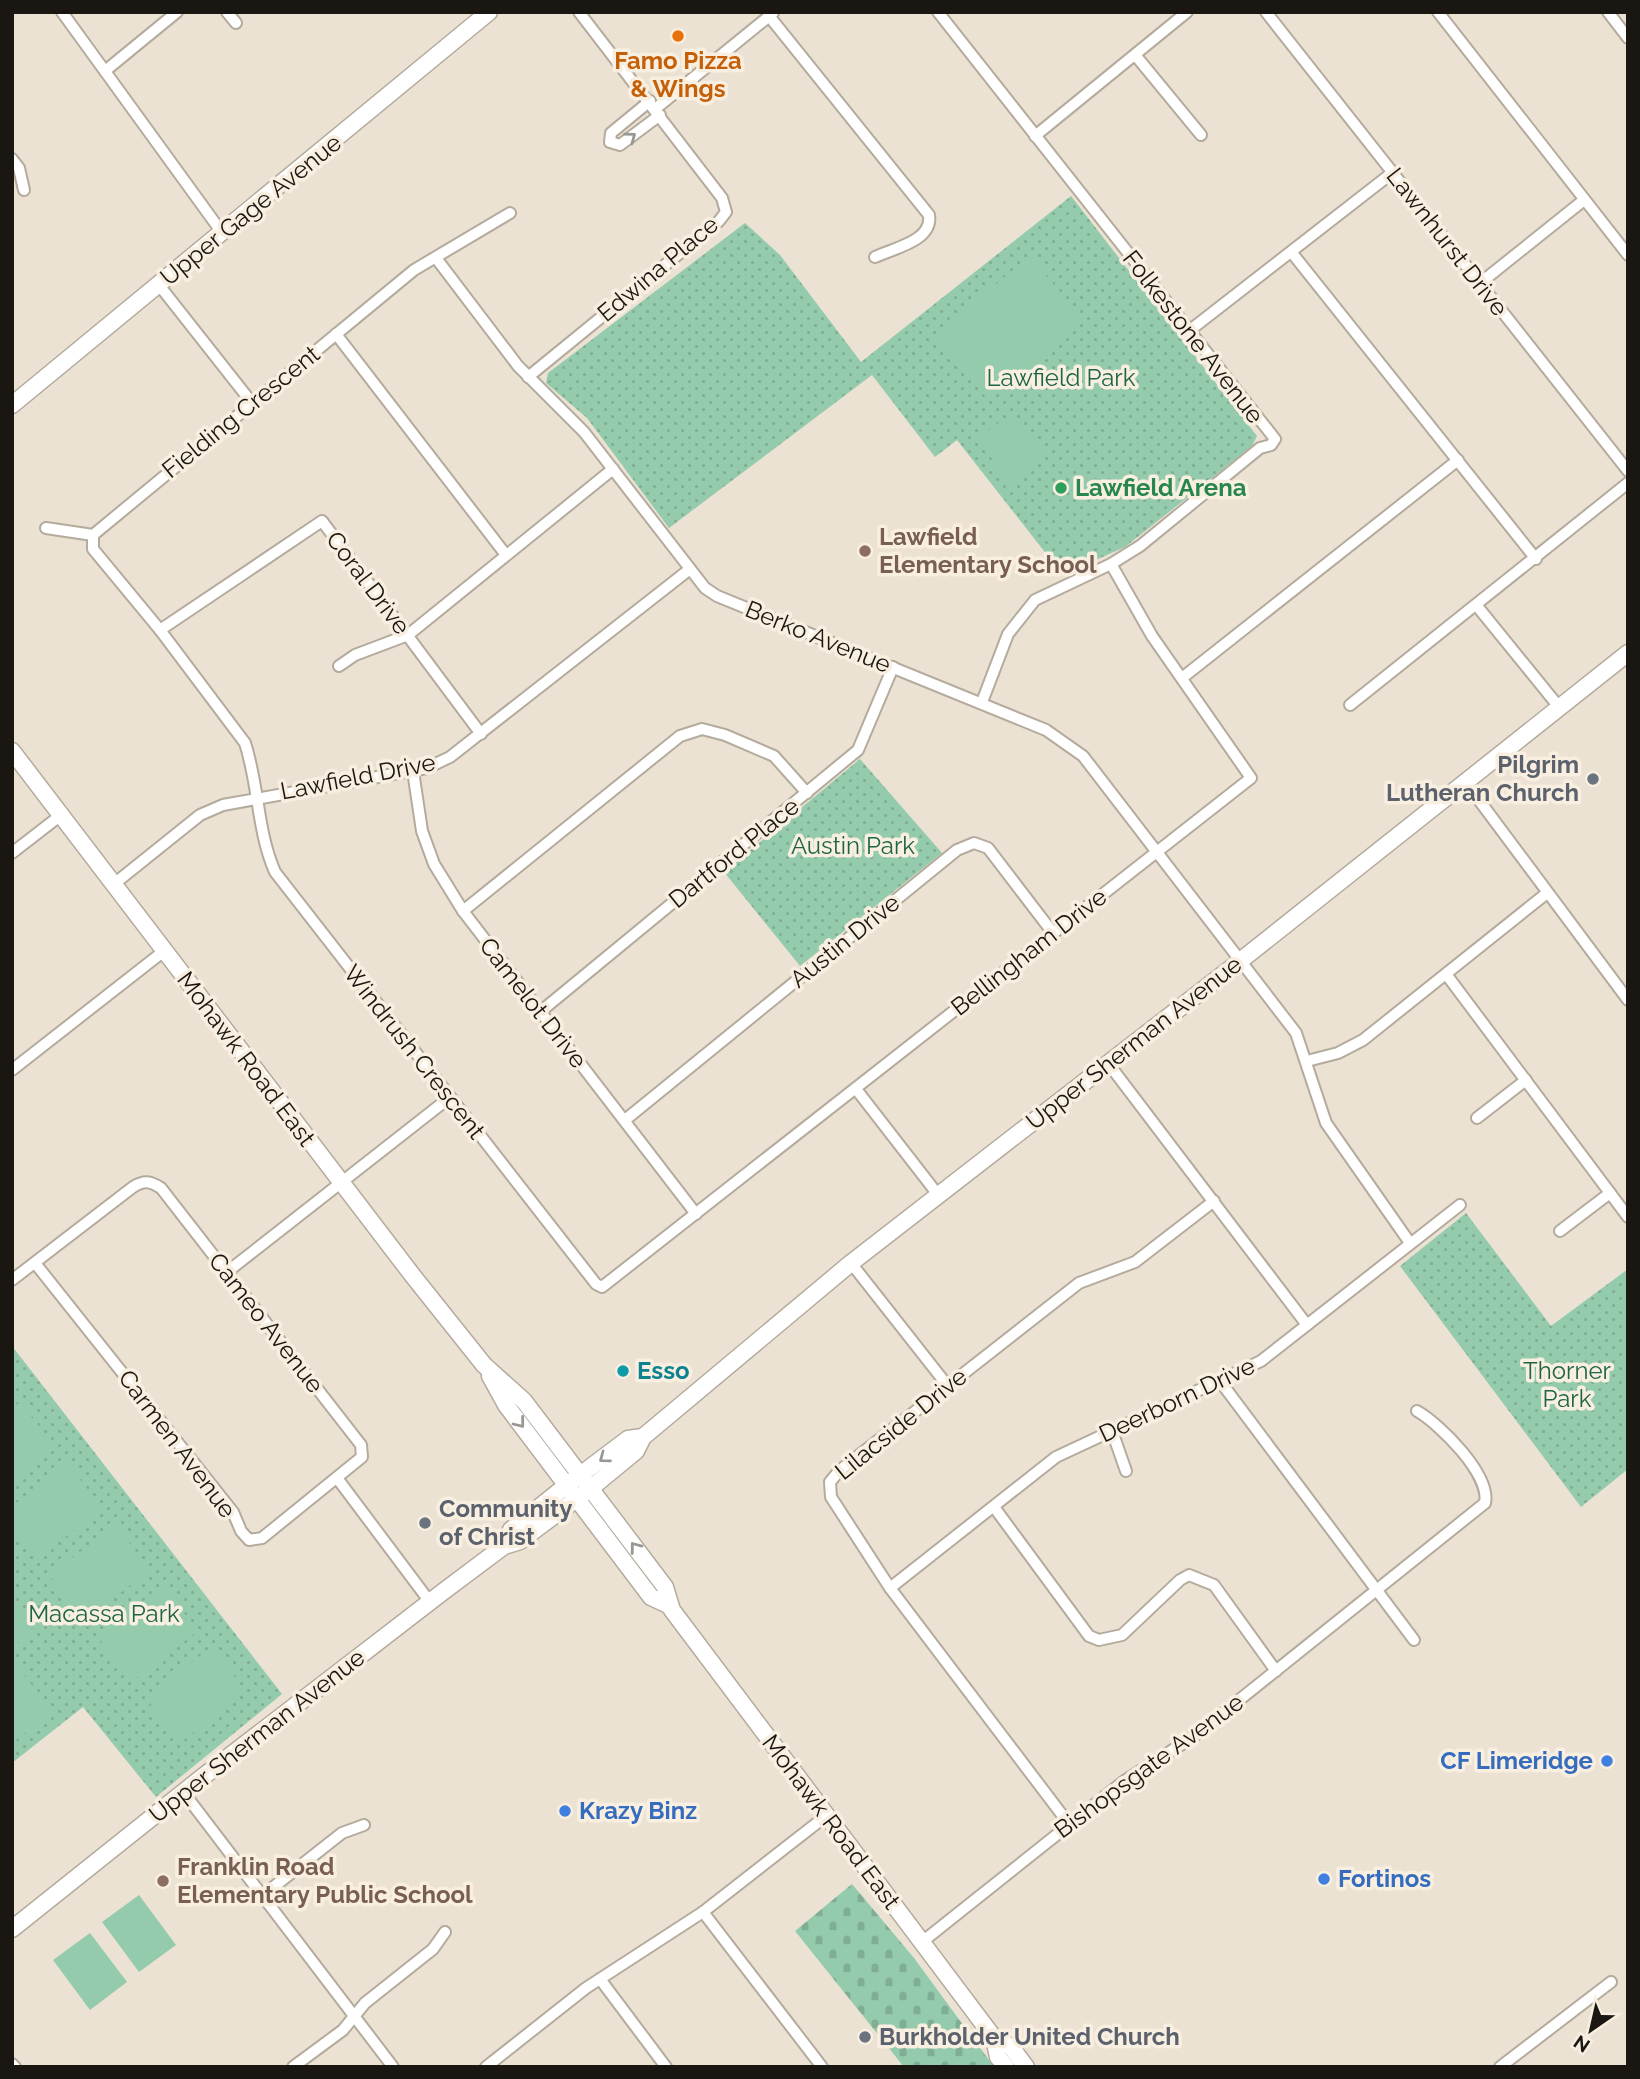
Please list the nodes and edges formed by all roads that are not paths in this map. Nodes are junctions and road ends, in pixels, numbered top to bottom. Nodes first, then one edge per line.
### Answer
1 (62, 12) edge
2 (177, 12) edge
3 (226, 12) edge
4 (489, 12) edge
5 (579, 12) edge
6 (938, 12) edge
7 (1188, 12) edge
8 (1266, 12) edge
9 (1438, 12) edge
10 (1608, 12) edge
11 (771, 14) edge
12 (236, 23) dead end
13 (1628, 38) edge
14 (1136, 56) junction
15 (105, 71) junction
16 (655, 108) junction
17 (1201, 135) dead end
18 (1035, 136) junction
19 (12, 159) edge
20 (1392, 173) junction
21 (24, 190) dead end
22 (1584, 200) junction
23 (510, 213) dead end
24 (223, 234) junction
25 (1292, 253) junction
26 (1628, 255) edge
27 (875, 257) dead end
28 (436, 258) junction
29 (1479, 284) junction
30 (159, 285) junction
31 (1189, 331) junction
32 (336, 334) junction
33 (528, 377) junction
34 (252, 404) junction
35 (12, 405) edge
36 (1458, 460) junction
37 (613, 469) junction
38 (1628, 471) edge
39 (1628, 483) edge
40 (46, 528) dead end
41 (93, 535) junction
42 (506, 555) junction
43 (1536, 559) junction
44 (1111, 564) junction
45 (691, 569) junction
46 (1477, 606) junction
47 (160, 630) junction
48 (408, 635) junction
49 (1628, 653) edge
50 (339, 666) dead end
51 (893, 667) junction
52 (1182, 678) junction
53 (982, 702) junction
54 (1350, 705) dead end
55 (1559, 708) junction
56 (481, 734) junction
57 (12, 751) edge
58 (412, 771) junction
59 (1464, 780) junction
60 (807, 793) junction
61 (257, 797) junction
62 (61, 815) junction
63 (1157, 850) junction
64 (12, 853) edge
65 (114, 884) junction
66 (1547, 893) junction
67 (463, 911) junction
68 (1053, 933) junction
69 (164, 951) junction
70 (1240, 961) junction
71 (1446, 974) junction
72 (1626, 992) edge
73 (540, 1012) junction
74 (1307, 1061) junction
75 (1108, 1063) junction
76 (12, 1070) edge
77 (1526, 1080) junction
78 (856, 1089) junction
79 (449, 1098) junction
80 (1477, 1118) dead end
81 (625, 1120) junction
82 (341, 1184) junction
83 (1610, 1193) junction
84 (939, 1196) junction
85 (1214, 1201) junction
86 (1460, 1205) dead end
87 (696, 1214) junction
88 (1628, 1217) edge
89 (1560, 1231) dead end
90 (1410, 1243) junction
91 (36, 1263) junction
92 (851, 1263) junction
93 (227, 1272) junction
94 (12, 1280) edge
95 (606, 1285) joint
96 (1307, 1325) junction
97 (484, 1365) junction
98 (1220, 1381) junction
99 (947, 1385) junction
100 (1417, 1411) dead end
101 (1112, 1431) junction
102 (1126, 1471) dead end
103 (337, 1478) junction
104 (586, 1481) junction
105 (572, 1492) junction
106 (994, 1507) junction
107 (890, 1588) junction
108 (1377, 1591) junction
109 (430, 1602) junction
110 (668, 1605) junction
111 (1414, 1640) dead end
112 (1276, 1671) junction
113 (184, 1793) junction
114 (826, 1816) junction
115 (1069, 1824) junction
116 (364, 1825) dead end
117 (262, 1896) junction
118 (703, 1912) junction
119 (12, 1929) edge
120 (445, 1932) dead end
121 (922, 1942) junction
122 (600, 1979) junction
123 (1611, 1982) dead end
124 (354, 2018) junction
125 (994, 2038) junction
126 (293, 2067) edge
127 (393, 2067) edge
128 (486, 2067) edge
129 (666, 2067) edge
130 (821, 2067) edge
131 (1006, 2067) edge
132 (1026, 2067) edge
133 (1500, 2067) edge

1 - 15 street
2 - 15 street
3 - 12 street
4 - 24 main road, Upper Gage Avenue
5 - 16 street, Edwina Place
6 - 18 street, Folkestone Avenue
7 - 14 street
8 - 20 street, Lawnhurst Drive
9 - 22 street
10 - 13 street
11 - 16 street
11 - 27 street
14 - 17 street
14 - 18 street
15 - 24 street
16 - 33 street, Edwina Place
18 - 31 street, Folkestone Avenue
19 - 21 street
20 - 25 street
20 - 29 street, Lawnhurst Drive
22 - 26 street
22 - 29 street
23 - 28 street
24 - 30 main road, Upper Gage Avenue
25 - 31 street
25 - 36 street
28 - 32 street
28 - 33 street, Berko Avenue
29 - 38 street, Lawnhurst Drive
30 - 34 street
30 - 35 main road, Upper Gage Avenue
31 - 44 street, Folkestone Avenue
32 - 34 street, Fielding Crescent
32 - 42 street, Fielding Crescent
33 - 37 street, Berko Avenue
34 - 41 street, Fielding Crescent
36 - 43 street
36 - 52 street
37 - 42 street
37 - 45 street, Berko Avenue
39 - 43 street
40 - 41 street
41 - 47 street
42 - 48 street
43 - 46 street
44 - 52 street, Bellingham Drive
44 - 53 street, Folkestone Avenue
45 - 51 street, Berko Avenue
45 - 56 street, Lawfield Drive
46 - 54 street
46 - 55 street
47 - 48 street, Coral Drive
47 - 61 street
48 - 50 street
48 - 56 street, Coral Drive
49 - 55 main road, Upper Sherman Avenue
51 - 53 street, Berko Avenue
51 - 60 street, Dartford Place
52 - 63 street, Bellingham Drive
53 - 63 street, Berko Avenue
55 - 59 main road, Upper Sherman Avenue
56 - 58 street, Lawfield Drive
57 - 62 main road, Mohawk Road East
58 - 61 street, Lawfield Drive
58 - 67 street, Camelot Drive
59 - 66 street
59 - 70 main road, Upper Sherman Avenue
60 - 67 street
60 - 73 street, Dartford Place
61 - 65 street, Lawfield Drive
61 - 79 street, Windrush Crescent
62 - 64 street
62 - 65 main road, Mohawk Road East
63 - 68 street, Bellingham Drive
63 - 70 street, Berko Avenue
65 - 69 main road, Mohawk Road East
66 - 71 street
66 - 72 street
67 - 73 street, Camelot Drive
68 - 78 street, Bellingham Drive
68 - 81 street, Austin Drive
69 - 76 street
69 - 82 main road, Mohawk Road East
70 - 74 street, Berko Avenue
70 - 75 main road, Upper Sherman Avenue
71 - 74 street
71 - 77 street
73 - 81 street, Camelot Drive
74 - 90 street, Berko Avenue
75 - 84 main road, Upper Sherman Avenue
75 - 85 street
77 - 80 street
77 - 83 street
78 - 84 street
78 - 87 street, Bellingham Drive
79 - 82 street
79 - 95 street, Windrush Crescent
81 - 87 street, Camelot Drive
82 - 93 street
82 - 97 main road, Mohawk Road East
83 - 88 street
83 - 89 street
84 - 92 main road, Upper Sherman Avenue
85 - 96 street
85 - 99 street, Lilacside Drive
86 - 90 street, Deerborn Drive
87 - 95 street, Bellingham Drive
90 - 96 street, Deerborn Drive
91 - 93 street, Cameo Avenue
91 - 94 street, Cameo Avenue
91 - 103 street, Carmen Avenue
92 - 99 street
92 - 104 main road, Upper Sherman Avenue
93 - 103 street, Cameo Avenue
96 - 98 street, Deerborn Drive
97 - 104 main road, Mohawk Road East
97 -> 105 main road, Mohawk Road East
98 - 101 street, Deerborn Drive
98 - 108 street
99 - 107 street, Lilacside Drive
100 - 108 street, Bishopsgate Avenue
101 - 102 street
101 - 106 street, Deerborn Drive
103 - 109 street
104 - 105 main road, Upper Sherman Avenue
110 -> 104 main road, Mohawk Road East
105 - 109 main road, Upper Sherman Avenue
105 - 110 main road, Mohawk Road East
106 - 107 street, Deerborn Drive
106 - 112 street
107 - 115 street, Lilacside Drive
108 - 111 street
108 - 112 street, Bishopsgate Avenue
109 - 113 main road, Upper Sherman Avenue
110 - 114 main road, Mohawk Road East
112 - 115 street, Bishopsgate Avenue
113 - 117 street
113 - 119 main road, Upper Sherman Avenue
114 - 118 street
114 - 121 main road, Mohawk Road East
115 - 121 street, Bishopsgate Avenue
116 - 117 street
117 - 124 street
118 - 122 street
118 - 130 street
120 - 124 street
121 - 125 main road, Mohawk Road East
122 - 128 street
122 - 129 street
123 - 133 street
124 - 126 street
124 - 127 street
125 - 131 main road, Mohawk Road East
125 - 132 main road, Mohawk Road East

